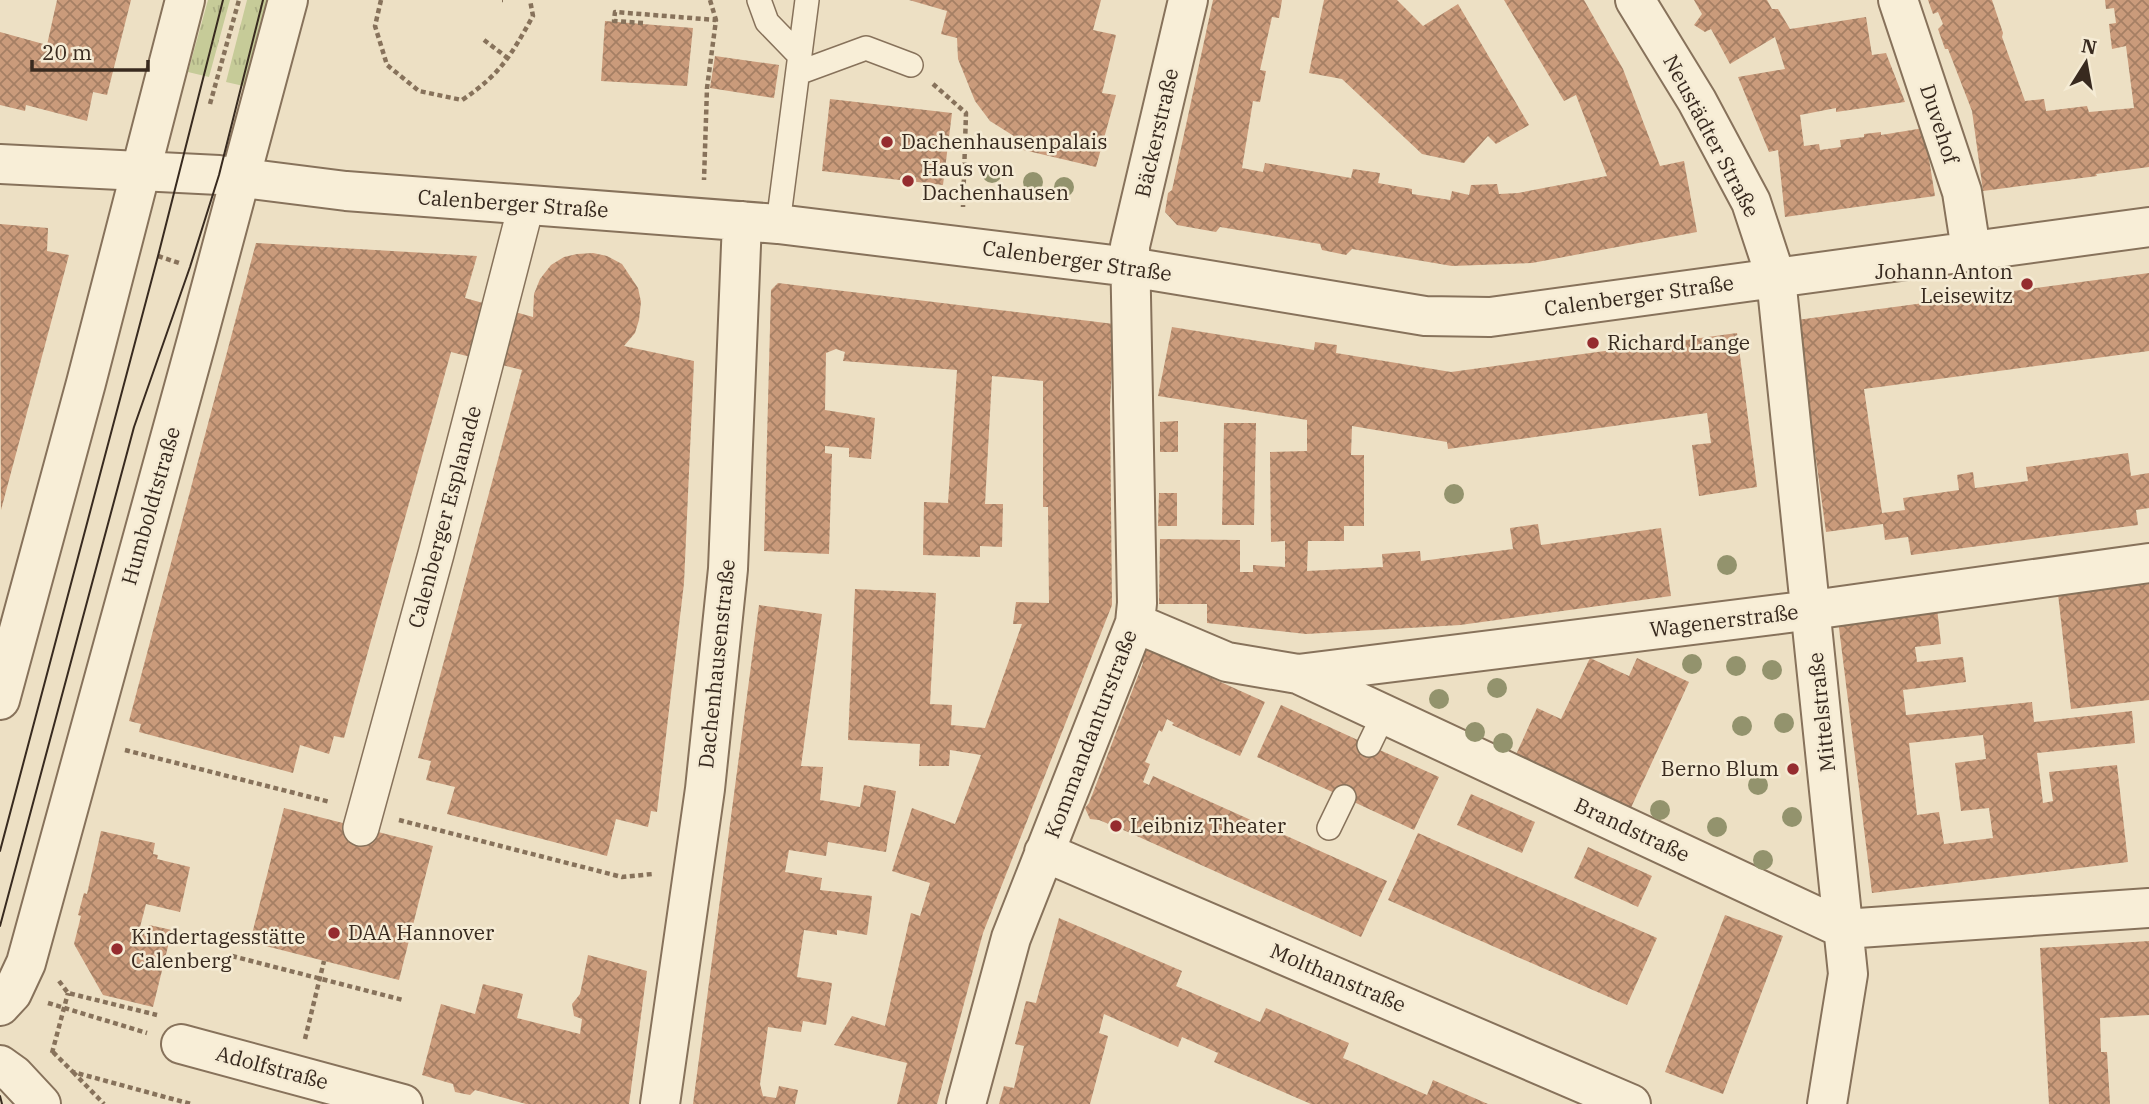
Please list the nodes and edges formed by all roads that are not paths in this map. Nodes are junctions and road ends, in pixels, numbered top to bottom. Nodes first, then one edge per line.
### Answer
1 (185, 0) edge
2 (288, 0) edge
3 (759, 0) edge
4 (807, 0) edge
5 (1188, 0) edge
6 (1635, 0) edge
7 (1898, 0) edge
8 (798, 64) junction
9 (911, 65) road end
10 (0, 164) edge
11 (140, 171) junction
12 (240, 179) junction
13 (526, 206) junction
14 (760, 223) junction
15 (2149, 227) edge
16 (1971, 250) junction
17 (1130, 267) junction
18 (1776, 278) junction
19 (2149, 563) edge
20 (1812, 610) junction
21 (1135, 623) junction
22 (1298, 674) junction
23 (0, 700) edge
24 (1344, 797) dead end
25 (362, 828) dead end
26 (1329, 828) dead end
27 (1044, 852) junction
28 (2149, 908) edge
29 (1844, 929) junction
30 (6, 999) edge
31 (181, 1044) road end
32 (0, 1065) edge
33 (41, 1104) edge
34 (403, 1104) edge
35 (660, 1104) edge
36 (966, 1104) edge
37 (1631, 1104) edge
38 (1827, 1104) edge

1 - 11 street
2 - 12 street, Humboldtstraße
3 - 8 lane
4 - 8 lane
5 - 17 street, Bäckerstraße
6 - 18 street, Neustädter Straße
7 - 16 street, Duvehof
8 - 9 lane
8 - 14 lane
10 - 11 street, Calenberger Straße
11 - 12 street, Calenberger Straße
11 - 23 street
12 - 13 street, Calenberger Straße
12 - 30 street, Humboldtstraße
13 - 14 street, Calenberger Straße
13 - 25 street, Calenberger Esplanade
14 - 17 street, Calenberger Straße
14 - 35 street, Dachenhausenstraße
15 - 16 street, Calenberger Straße
16 - 18 street, Calenberger Straße
17 - 18 street, Calenberger Straße
17 - 21 street, Kommandanturstraße
18 - 20 street, Mittelstraße
19 - 20 street, Wagenerstraße
20 - 22 street, Wagenerstraße
20 - 29 street, Mittelstraße
21 - 22 street, Brandstraße
21 - 27 street, Kommandanturstraße
22 - 29 street, Brandstraße
24 - 26 lane
27 - 36 street, Kommandanturstraße
27 - 37 street, Molthanstraße
28 - 29 street, Brandstraße
29 - 38 street, Mittelstraße
31 - 34 street, Adolfstraße
32 - 33 street

